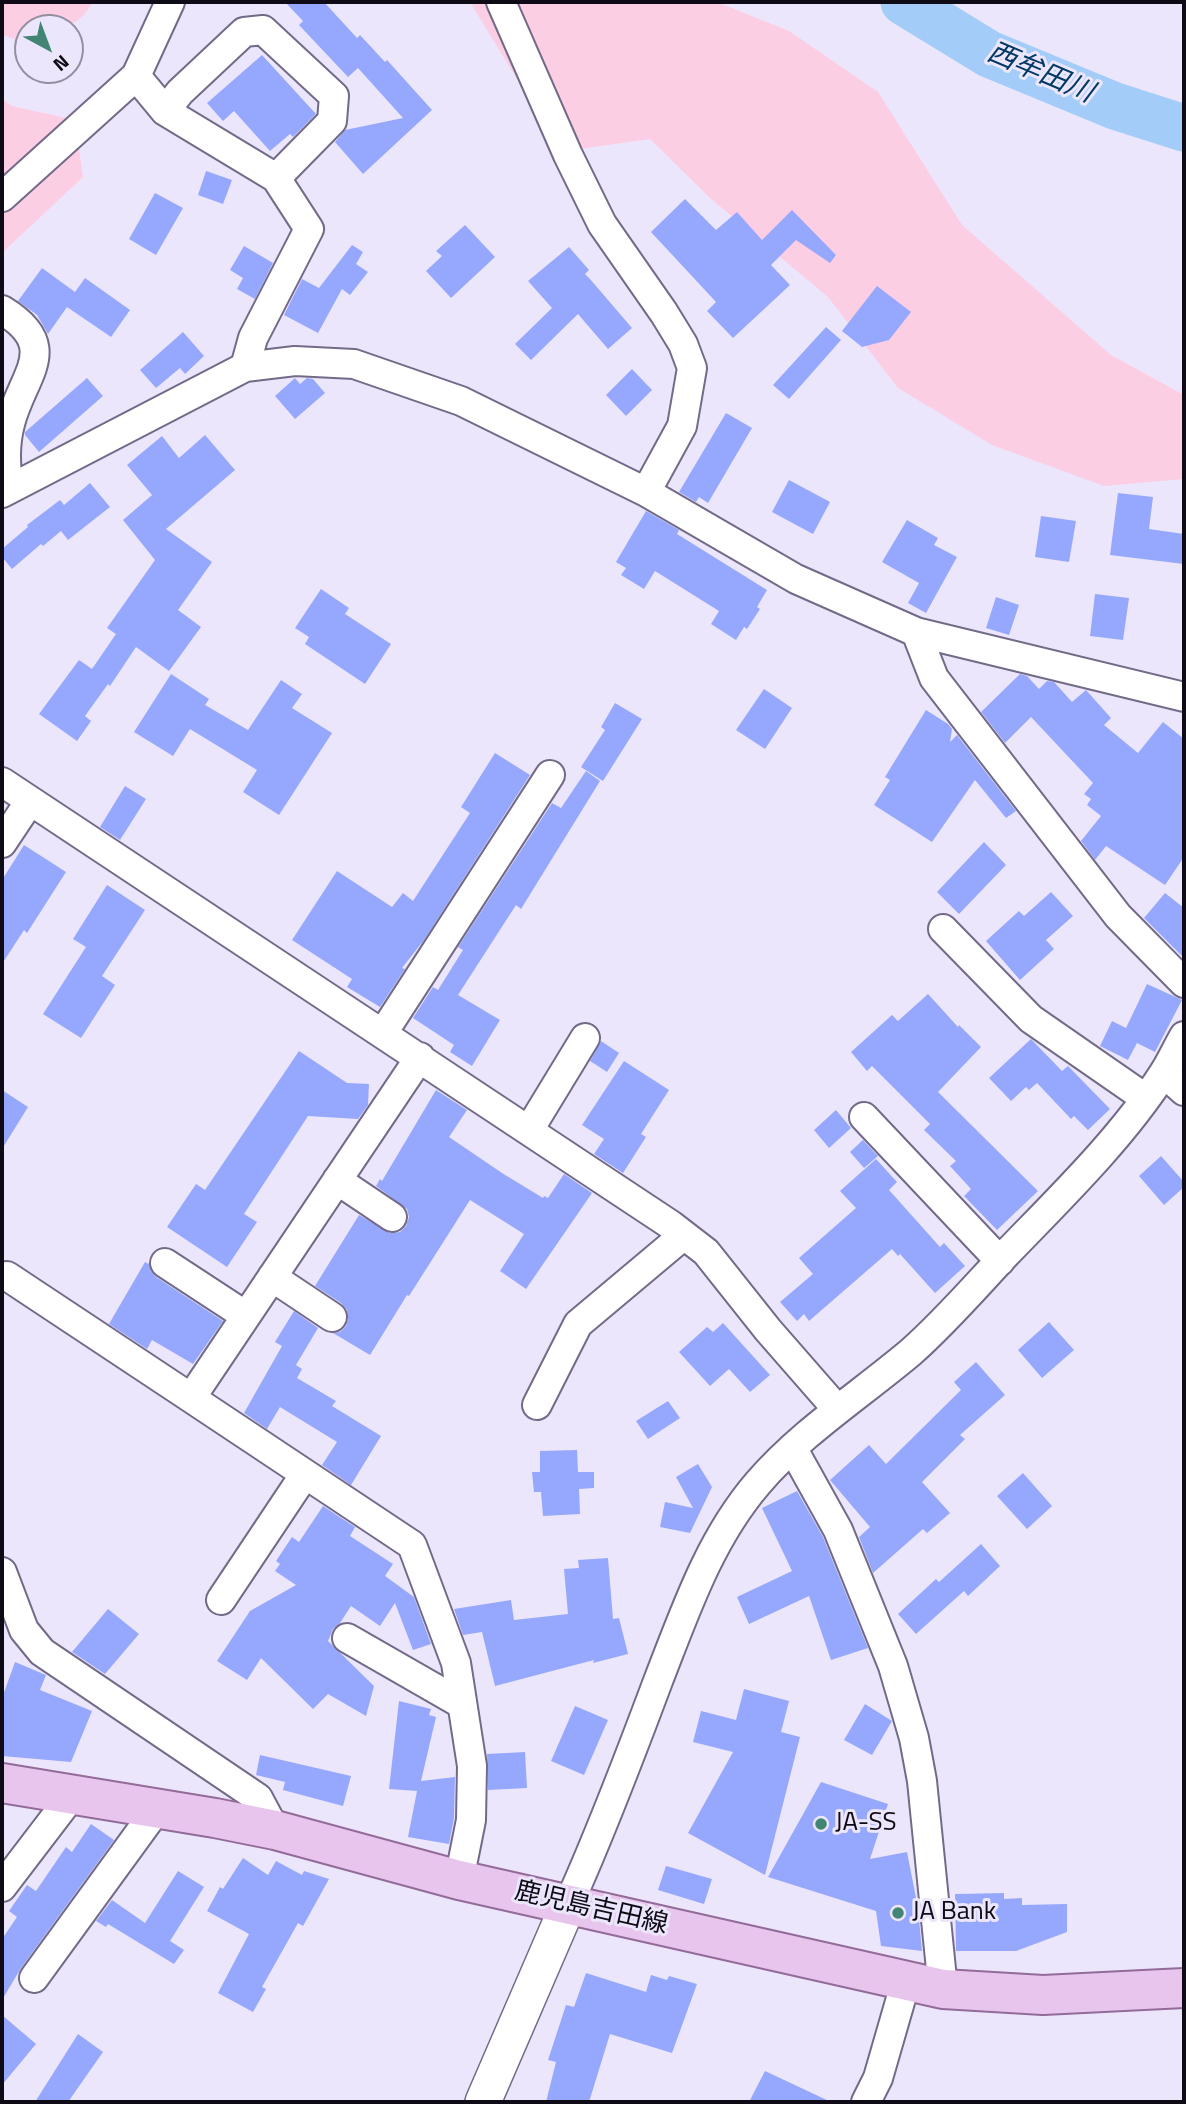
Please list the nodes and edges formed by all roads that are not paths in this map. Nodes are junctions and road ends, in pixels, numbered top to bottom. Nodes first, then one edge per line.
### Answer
1 (170, 2) edge
2 (501, 2) edge
3 (136, 76) junction
4 (164, 111) junction
5 (276, 178) junction
6 (2, 197) edge
7 (2, 310) edge
8 (245, 367) junction
9 (5, 491) edge
10 (646, 492) junction
11 (916, 632) junction
12 (1184, 697) edge
13 (550, 775) dead end
14 (2, 782) edge
15 (30, 801) junction
16 (2, 843) edge
17 (943, 929) dead end
18 (1184, 983) edge
19 (383, 1033) junction
20 (1184, 1036) edge
21 (585, 1038) dead end
22 (420, 1057) junction
23 (1174, 1082) edge
24 (1145, 1098) junction
25 (864, 1117) dead end
26 (528, 1130) junction
27 (337, 1180) junction
28 (392, 1217) dead end
29 (684, 1235) junction
30 (1000, 1261) junction
31 (165, 1263) dead end
32 (7, 1276) dead end
33 (272, 1277) junction
34 (246, 1316) junction
35 (332, 1317) dead end
36 (191, 1398) junction
37 (537, 1405) dead end
38 (838, 1409) junction
39 (793, 1449) junction
40 (305, 1474) junction
41 (2, 1572) edge
42 (221, 1600) dead end
43 (347, 1638) dead end
44 (462, 1704) junction
45 (2, 1783) edge
46 (73, 1794) junction
47 (157, 1810) junction
48 (275, 1830) junction
49 (459, 1880) junction
50 (2, 1887) edge
51 (569, 1903) junction
52 (34, 1978) dead end
53 (906, 1981) junction
54 (943, 1989) junction
55 (1184, 1989) edge
56 (483, 2102) edge
57 (866, 2102) edge

1 - 3 street
2 - 10 street
3 - 4 street
3 - 6 street
4 - 5 street
4 - 5 street
5 - 8 street
7 - 9 street
8 - 9 street
8 - 10 street
10 - 11 street
11 - 12 street
11 - 18 street
13 - 19 street
14 - 15 street
15 - 16 street
15 - 19 street
17 - 24 street
19 - 22 street
20 - 23 street
21 - 26 street
22 - 26 street
22 - 27 street
23 - 24 street
24 - 30 street
25 - 30 street
26 - 29 street
27 - 28 street
27 - 33 street
29 - 37 street
29 - 38 street
30 - 38 street
31 - 34 street
32 - 36 street
33 - 34 street
33 - 35 street
34 - 36 street
36 - 40 street
38 - 39 street
39 - 51 street
39 - 54 street
40 - 42 street
40 - 44 street
41 - 48 street
43 - 44 street
44 - 49 street
45 - 46 main road, 鹿児島吉田線
46 - 47 main road, 鹿児島吉田線
46 - 50 street
47 - 48 main road, 鹿児島吉田線
47 - 52 street
48 - 49 main road, 鹿児島吉田線
49 - 51 main road, 鹿児島吉田線
51 - 53 main road, 鹿児島吉田線
51 - 56 street
53 - 54 main road, 鹿児島吉田線
53 - 57 street
54 - 55 main road, 鹿児島吉田線

